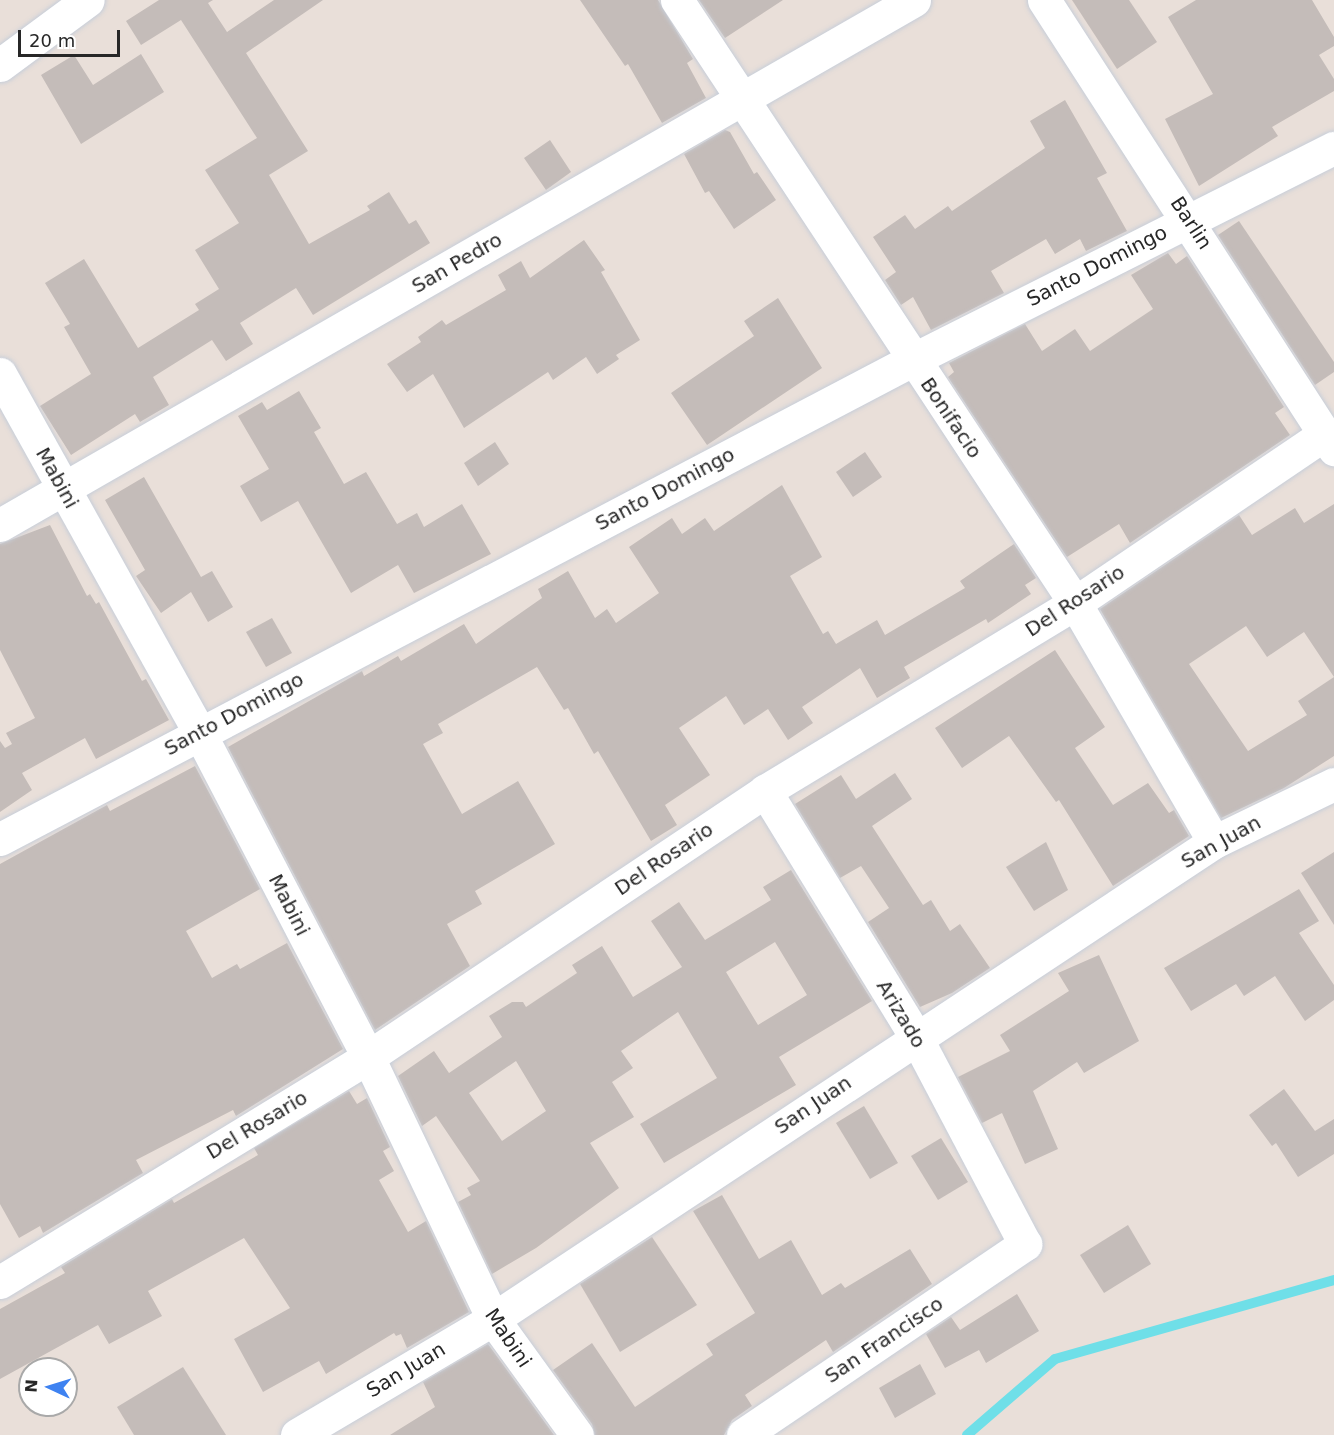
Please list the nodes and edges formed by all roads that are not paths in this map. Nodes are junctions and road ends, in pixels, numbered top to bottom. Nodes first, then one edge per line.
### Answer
1 (88, 0) edge
2 (677, 0) edge
3 (914, 0) edge
4 (1044, 0) edge
5 (0, 65) edge
6 (741, 99) junction
7 (1334, 148) edge
8 (1189, 219) junction
9 (912, 360) junction
10 (0, 374) edge
11 (1330, 441) edge
12 (64, 489) junction
13 (0, 525) edge
14 (1075, 603) junction
15 (199, 732) junction
16 (1334, 784) edge
17 (765, 791) junction
18 (0, 839) edge
19 (1214, 842) junction
20 (916, 1037) junction
21 (368, 1057) junction
22 (1025, 1244) joint
23 (0, 1282) edge
24 (493, 1319) junction
25 (297, 1435) edge
26 (577, 1435) edge
27 (742, 1435) edge

1 - 5 street
2 - 6 street, Bonifacio
3 - 6 street, San Pedro
4 - 8 street, Barlin
6 - 9 street, Bonifacio
6 - 12 street, San Pedro
7 - 8 street, Santo Domingo
8 - 9 street, Santo Domingo
8 - 11 street, Barlin
9 - 14 street, Bonifacio
9 - 15 street, Santo Domingo
10 - 12 street, Mabini
11 - 14 street, Del Rosario
12 - 13 street, San Pedro
12 - 15 street, Mabini
14 - 17 street, Del Rosario
14 - 19 street, Bonifacio
15 - 18 street, Santo Domingo
15 - 21 street, Mabini
16 - 19 street, San Juan
17 - 20 street, Arizado
17 - 21 street, Del Rosario
19 - 20 street, San Juan
20 - 22 street, Arizado
20 - 24 street, San Juan
21 - 23 street, Del Rosario
21 - 24 street, Mabini
22 - 27 street, San Francisco
24 - 25 street, San Juan
24 - 26 street, Mabini

